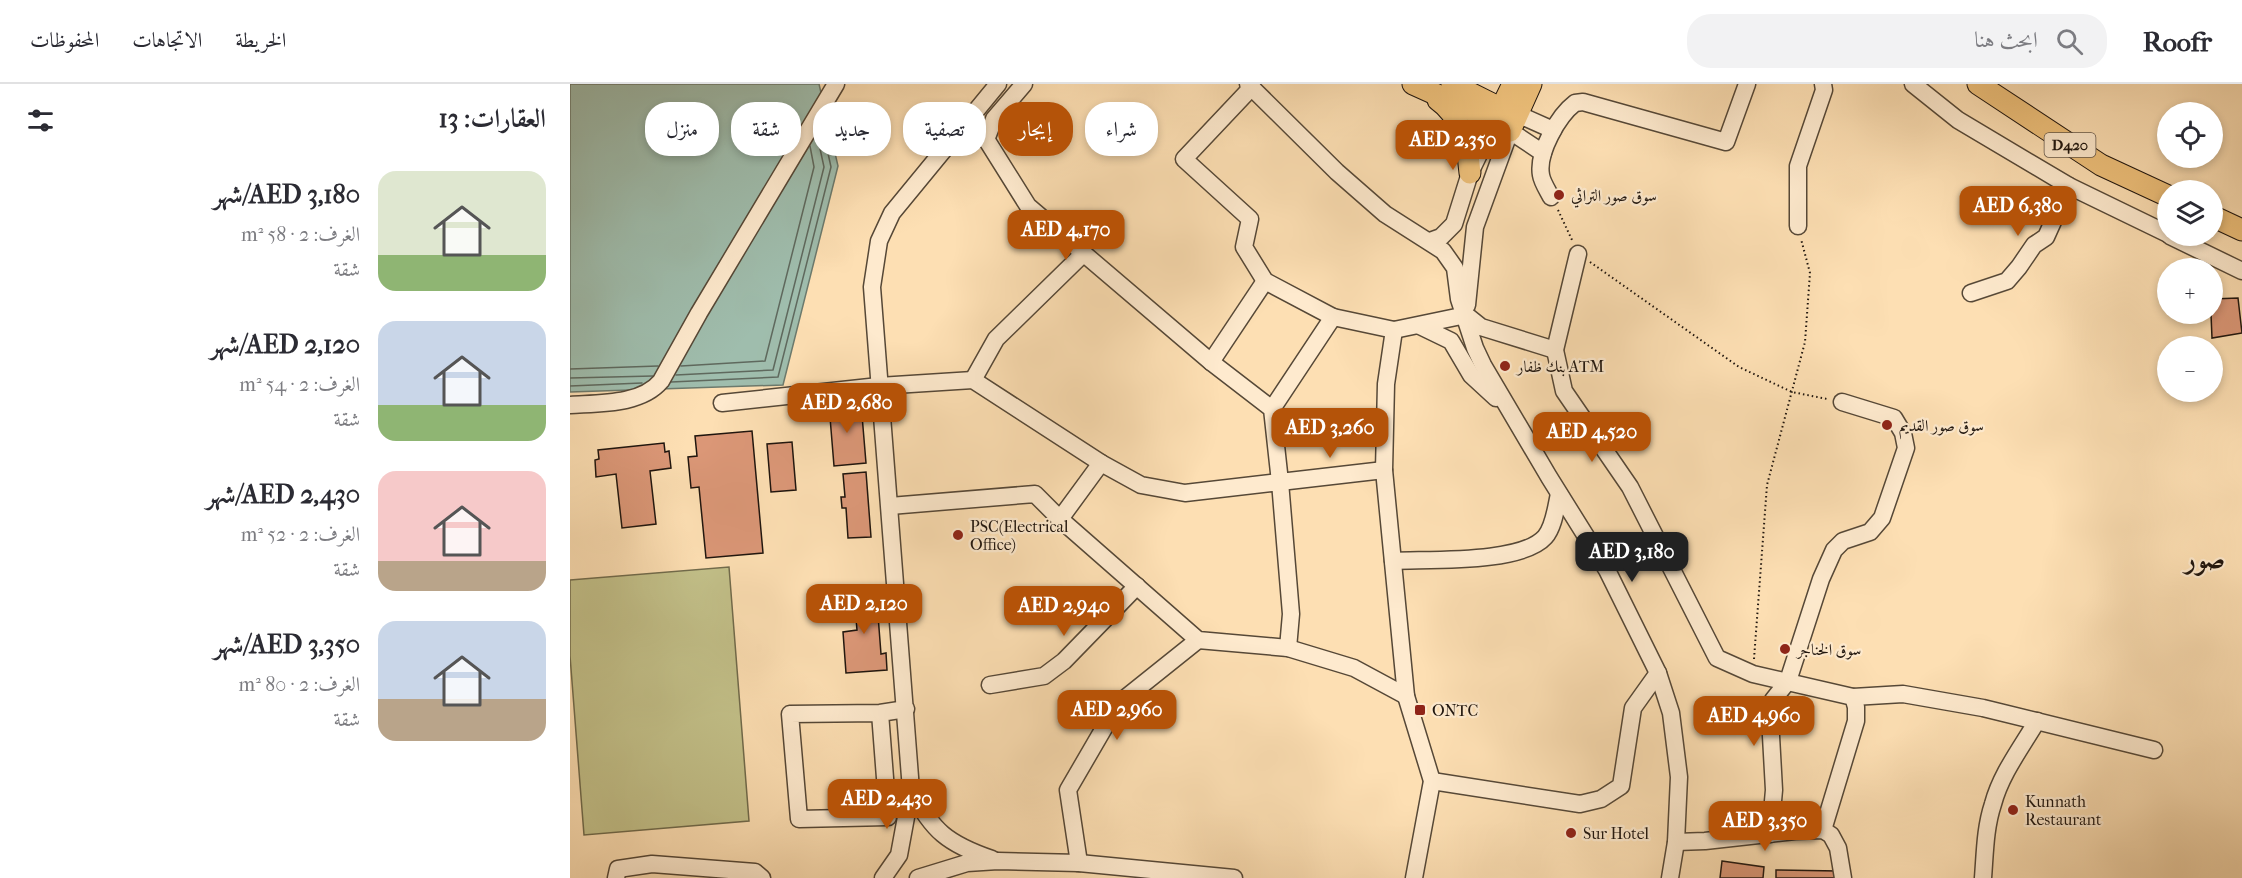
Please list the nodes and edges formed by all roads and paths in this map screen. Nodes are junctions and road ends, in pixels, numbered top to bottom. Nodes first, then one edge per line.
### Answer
1 (836, 84) edge
2 (997, 84) edge
3 (1024, 84) edge
4 (1452, 84) edge
5 (1513, 84) edge
6 (1531, 84) edge
7 (1747, 84) edge
8 (1823, 84) edge
9 (1913, 84) edge
10 (1978, 84) edge
11 (1250, 85) edge
12 (1418, 86) edge
13 (982, 102) edge
14 (1505, 119) junction
15 (1553, 130) junction
16 (986, 140) joint
17 (1544, 153) junction
18 (938, 156) edge
19 (1470, 173) junction
20 (2069, 186) junction
21 (2157, 191) edge
22 (1551, 197) joint
23 (2223, 221) edge
24 (1798, 226) joint
25 (2157, 229) edge
26 (2242, 230) edge
27 (1430, 241) junction
28 (2191, 246) edge
29 (1084, 253) junction
30 (1578, 254) junction
31 (2242, 271) edge
32 (1265, 281) junction
33 (1971, 293) dead end
34 (1466, 315) junction
35 (1333, 317) junction
36 (1419, 326) junction
37 (1394, 330) junction
38 (1555, 350) junction
39 (1211, 362) junction
40 (973, 380) junction
41 (879, 386) junction
42 (1792, 392) junction
43 (1842, 402) joint
44 (722, 403) dead end
45 (570, 405) edge
46 (1272, 409) junction
47 (1512, 414) junction
48 (1101, 463) junction
49 (1384, 470) junction
50 (1280, 482) junction
51 (1559, 494) junction
52 (890, 506) junction
53 (1060, 519) junction
54 (1393, 561) junction
55 (1137, 586) junction
56 (1198, 640) junction
57 (1288, 648) junction
58 (1658, 673) junction
59 (1753, 674) junction
60 (1788, 681) junction
61 (990, 685) dead end
62 (1406, 696) junction
63 (1853, 697) junction
64 (906, 709) junction
65 (880, 712) junction
66 (2037, 722) junction
67 (2154, 750) dead end
68 (1432, 781) junction
69 (911, 790) junction
70 (1823, 830) junction
71 (1770, 834) junction
72 (1676, 842) junction
73 (998, 861) junction
74 (1079, 863) junction
75 (1212, 877) edge
76 (615, 878) edge
77 (762, 878) edge
78 (883, 878) edge
79 (918, 878) edge
80 (1234, 878) edge
81 (1414, 878) edge
82 (1670, 878) edge
83 (1843, 878) edge
84 (1983, 878) edge

1 - 45 street
2 - 13 street
3 - 16 street
4 - 14 main road
5 - 14 main road
6 - 14 main road
7 - 15 street
8 - 24 street
9 - 20 street
10 - 21 main road, D420
11 - 27 street
11 - 32 street
12 - 14 main road
12 - 19 main road
14 - 15 street
14 - 17 street
14 - 19 street
14 - 34 street
15 - 17 street
16 - 29 street
17 - 22 street
18 - 41 street
19 - 27 street
20 - 25 street
20 - 33 street
22 - 30 path
23 - 26 main road
24 - 42 path
27 - 34 street
28 - 31 street
29 - 39 street
29 - 40 street
30 - 38 street
30 - 42 path
32 - 35 street
32 - 39 street
34 - 36 street
34 - 38 street
34 - 47 street
35 - 37 street
35 - 46 street
36 - 37 street
36 - 47 street
37 - 49 street
38 - 59 street
39 - 46 street
40 - 41 street
40 - 48 street
41 - 44 street
41 - 52 street
42 - 43 path
42 - 59 path
43 - 60 street
46 - 50 street
47 - 51 street
48 - 50 street
48 - 53 street
49 - 50 street
49 - 54 street
50 - 57 street
51 - 54 street
51 - 58 street
52 - 53 street
52 - 64 street
53 - 55 street
54 - 62 street
55 - 56 street
55 - 61 street
56 - 57 street
56 - 74 street
57 - 62 street
58 - 68 street
58 - 72 street
59 - 60 street
60 - 63 street
60 - 71 street
62 - 68 street
63 - 66 street
63 - 70 street
64 - 65 street
64 - 69 street
65 - 65 street
66 - 67 street
66 - 84 street
68 - 81 street
69 - 73 street
69 - 78 street
70 - 71 street
70 - 83 street
71 - 72 street
72 - 82 street
73 - 74 street
73 - 79 street
74 - 75 street
75 - 80 street
76 - 77 street

